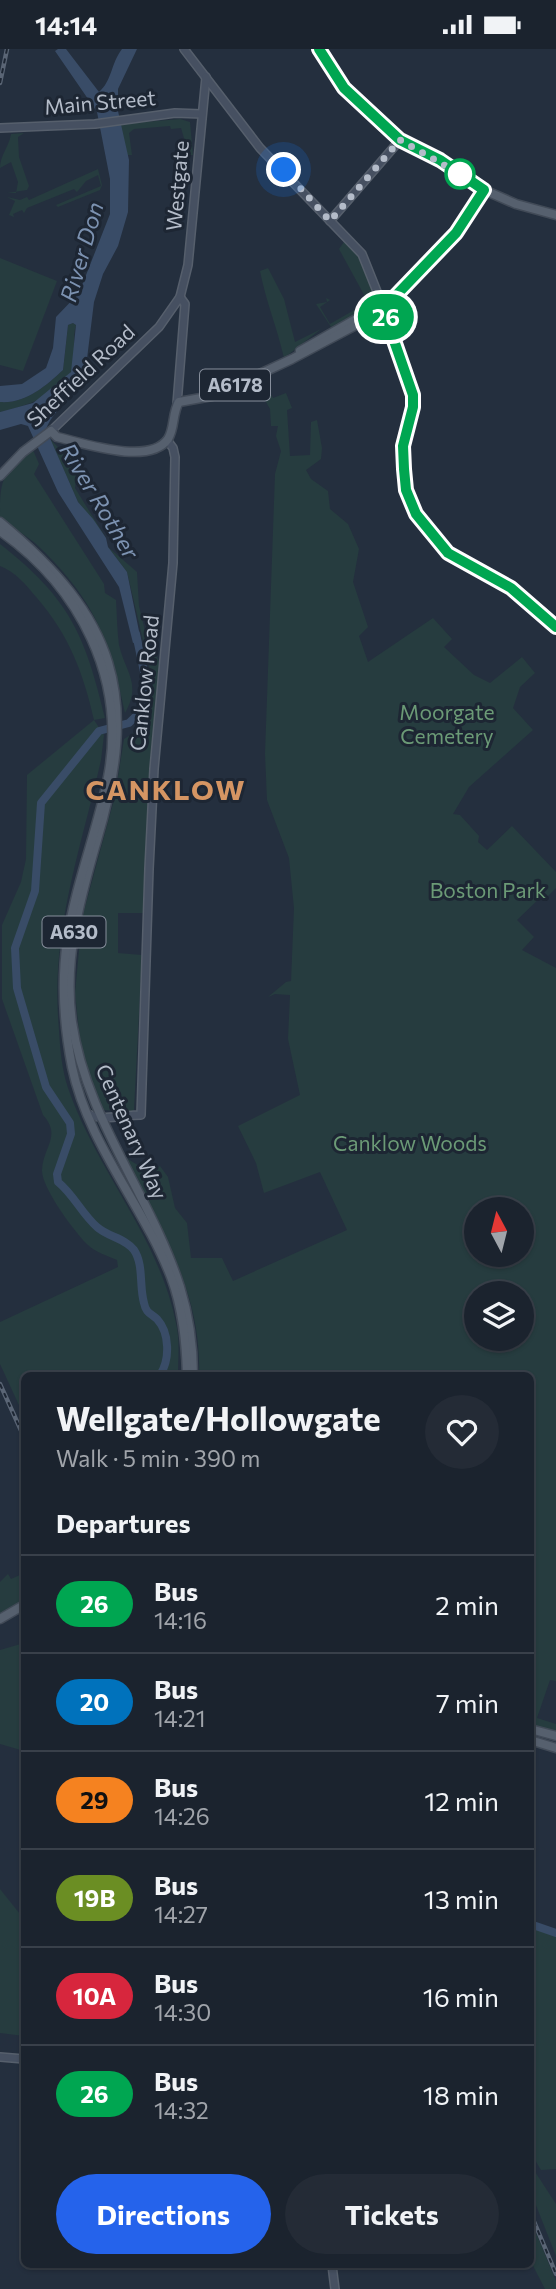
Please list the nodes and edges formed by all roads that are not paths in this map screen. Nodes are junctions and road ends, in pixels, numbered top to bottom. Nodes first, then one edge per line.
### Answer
1 (184, 49) edge
2 (319, 49) edge
3 (206, 77) junction
4 (202, 114) junction
5 (3, 128) edge
6 (400, 140) junction
7 (484, 190) junction
8 (475, 204) junction
9 (516, 204) junction
10 (556, 215) edge
11 (330, 221) junction
12 (180, 297) junction
13 (382, 306) junction
14 (368, 319) junction
15 (389, 325) junction
16 (349, 329) junction
17 (327, 334) junction
18 (319, 345) junction
19 (305, 347) junction
20 (286, 361) junction
21 (179, 403) junction
22 (50, 432) junction
23 (167, 440) junction
24 (0, 476) edge
25 (0, 522) edge
26 (0, 531) edge
27 (556, 627) edge
28 (116, 718) junction
29 (115, 746) junction
30 (88, 1114) junction
31 (102, 1119) junction
32 (98, 1137) junction
33 (187, 1372) edge
34 (194, 1372) edge
35 (21, 1607) edge
36 (0, 1619) edge
37 (534, 1730) edge
38 (556, 1735) edge
39 (534, 1741) edge
40 (556, 1748) edge
41 (0, 2057) edge
42 (21, 2059) edge
43 (332, 2268) edge
44 (335, 2289) edge

1 - 3 street
2 - 6 street
3 - 4 street, Westgate
3 - 11 street
4 - 5 street, Main Street
4 - 12 street, Westgate
6 - 7 street
6 - 11 street
7 - 8 main road, A6178
7 - 9 main road
8 - 9 main road
8 - 13 main road, A6178
9 - 10 main road
11 - 13 street
12 - 21 street
12 - 22 street, Sheffield Road
13 - 14 main road, A6178
13 - 15 main road
13 - 17 main road, A6178
14 - 15 main road
14 - 16 main road, A6178
15 - 27 main road
16 - 17 main road, A6178
16 - 18 main road, A6178
17 - 19 main road
18 - 19 main road, A6178
18 - 20 main road, A6178
19 - 20 main road
20 - 21 main road, A6178
21 - 23 main road, Canklow Road / A6178
22 - 23 main road
22 - 24 main road, Sheffield Road
23 - 31 street, Canklow Road
25 - 28 main road, Centenary Way / A630
26 - 28 main road, Centenary Way / A630
28 - 29 main road, Centenary Way / A630
29 - 30 main road, Centenary Way / A630
29 - 31 main road, Centenary Way / A630
30 - 31 street
30 - 32 main road, A630
31 - 32 main road
31 - 34 main road, Centenary Way / A630
32 - 33 main road, A630
35 - 36 main road
37 - 38 main road
39 - 40 main road
41 - 42 street
43 - 44 street

